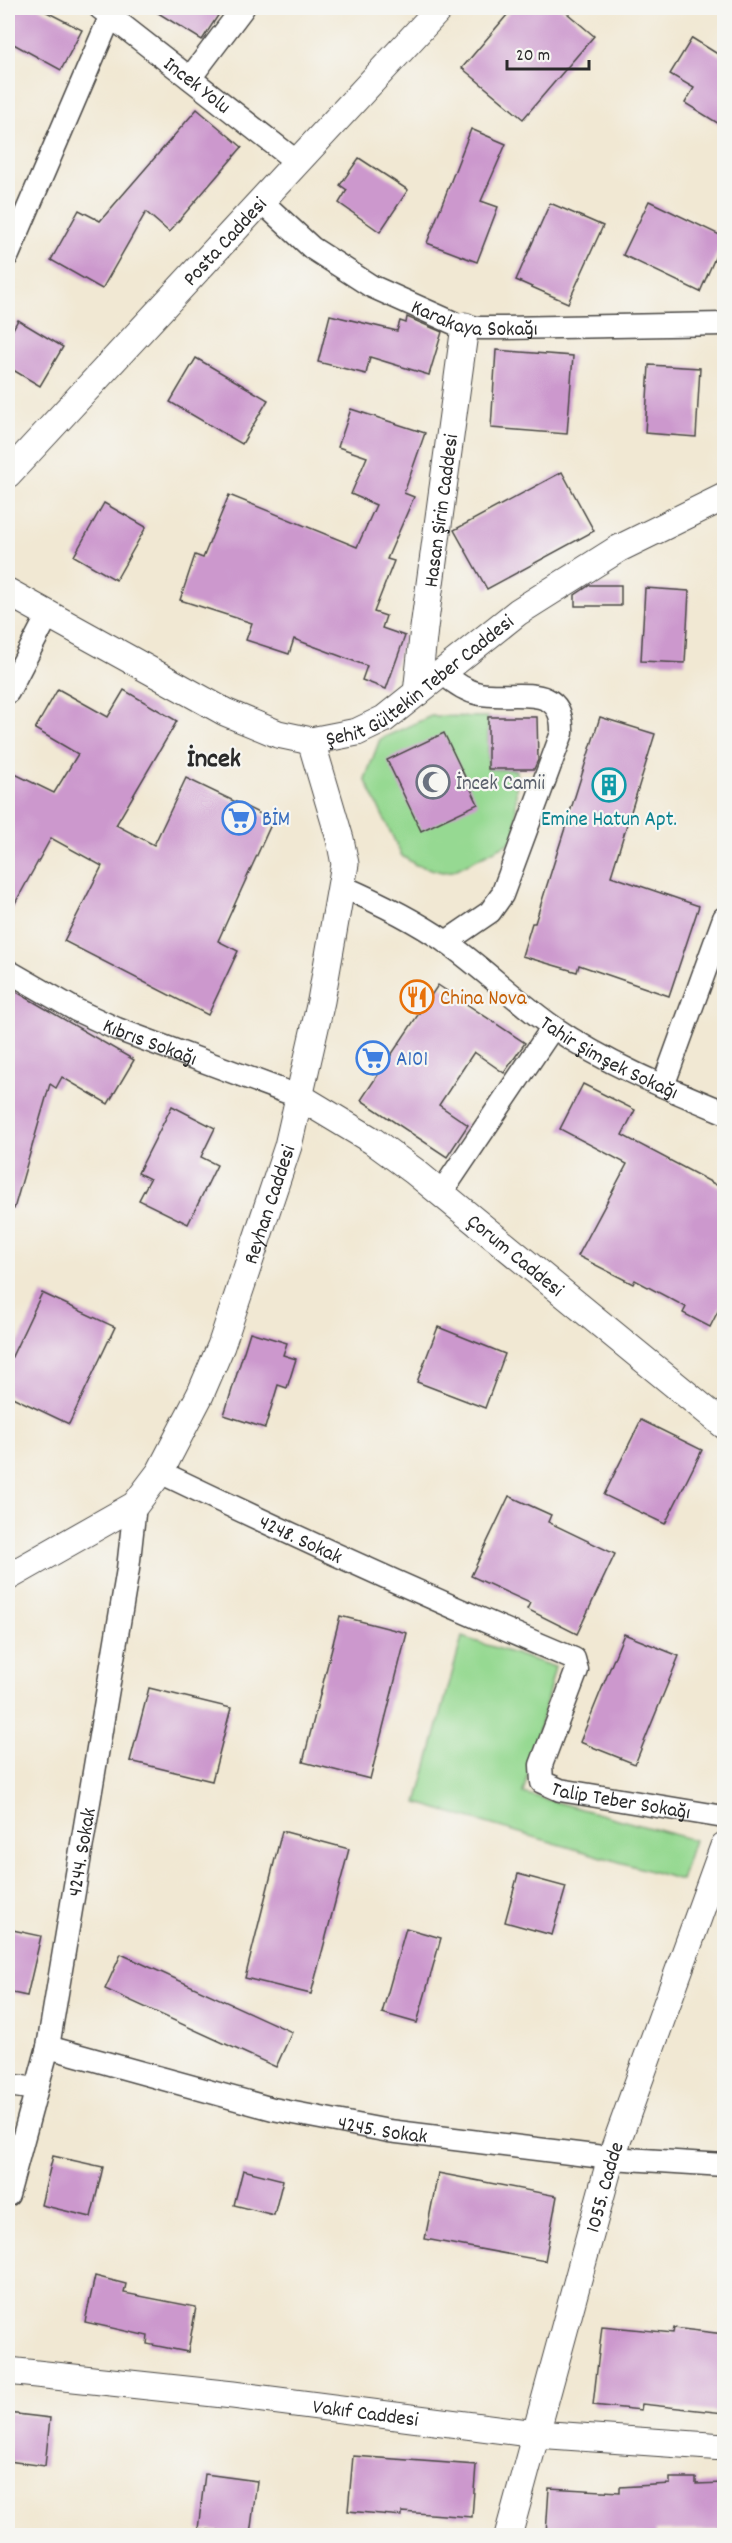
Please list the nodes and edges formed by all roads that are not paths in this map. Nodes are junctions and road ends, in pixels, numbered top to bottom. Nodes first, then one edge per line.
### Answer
1 (243, 8) edge
2 (440, 8) edge
3 (105, 11) edge
4 (190, 78) junction
5 (297, 162) junction
6 (261, 201) junction
7 (8, 255) edge
8 (724, 324) edge
9 (465, 326) junction
10 (8, 474) edge
11 (724, 497) edge
12 (8, 592) edge
13 (49, 613) junction
14 (443, 673) junction
15 (8, 692) edge
16 (417, 693) junction
17 (311, 741) junction
18 (341, 886) junction
19 (724, 918) edge
20 (446, 942) junction
21 (8, 971) edge
22 (553, 1027) junction
23 (663, 1086) junction
24 (300, 1097) junction
25 (724, 1113) edge
26 (441, 1193) junction
27 (724, 1425) edge
28 (160, 1472) junction
29 (135, 1505) junction
30 (8, 1577) edge
31 (441, 1603) joint
32 (724, 1817) edge
33 (724, 1846) edge
34 (48, 2047) junction
35 (8, 2085) edge
36 (36, 2090) junction
37 (611, 2158) junction
38 (724, 2165) edge
39 (8, 2195) edge
40 (8, 2371) edge
41 (536, 2434) junction
42 (724, 2446) edge
43 (508, 2535) edge

1 - 4 street
2 - 5 street, Posta Caddesi
3 - 4 street, Incek Yolu
3 - 7 street
4 - 5 street, Incek Yolu
5 - 6 street, Posta Caddesi
6 - 9 street, Karakaya Sokağı
6 - 10 street, Posta Caddesi
8 - 9 street, Karakaya Sokağı
9 - 16 street, Hasan Şirin Caddesi
11 - 14 street, Şehit Gültekin Teber Caddesi
12 - 13 street, Şehit Gültekin Teber Caddesi
13 - 15 street
13 - 17 street, Şehit Gültekin Teber Caddesi
14 - 16 street, Şehit Gültekin Teber Caddesi
14 - 20 street
16 - 17 street, Şehit Gültekin Teber Caddesi
17 - 18 street, Reyhan Caddesi
18 - 20 street, Tahir Şimşek Sokağı
18 - 24 street, Reyhan Caddesi
19 - 23 street
20 - 22 street, Tahir Şimşek Sokağı
21 - 24 street, Kıbrıs Sokağı
22 - 23 street, Tahir Şimşek Sokağı
22 - 26 street
23 - 25 street, Tahir Şimşek Sokağı
24 - 26 street, Çorum Caddesi
24 - 28 street, Reyhan Caddesi
26 - 27 street, Çorum Caddesi
28 - 29 street, Reyhan Caddesi
28 - 31 street, 4248. Sokak
29 - 30 street, Reyhan Caddesi
29 - 34 street, 4244. Sokak
31 - 32 street, Talip Teber Sokağı
33 - 37 street, 1055. Cadde
34 - 36 street, 4244. Sokak
34 - 37 street, 4245. Sokak
35 - 36 street
36 - 39 street, 4244. Sokak
37 - 38 street, 4245. Sokak
37 - 41 street, 1055. Cadde
40 - 41 street, Vakıf Caddesi
41 - 42 street, Vakıf Caddesi
41 - 43 street, 1055. Cadde

